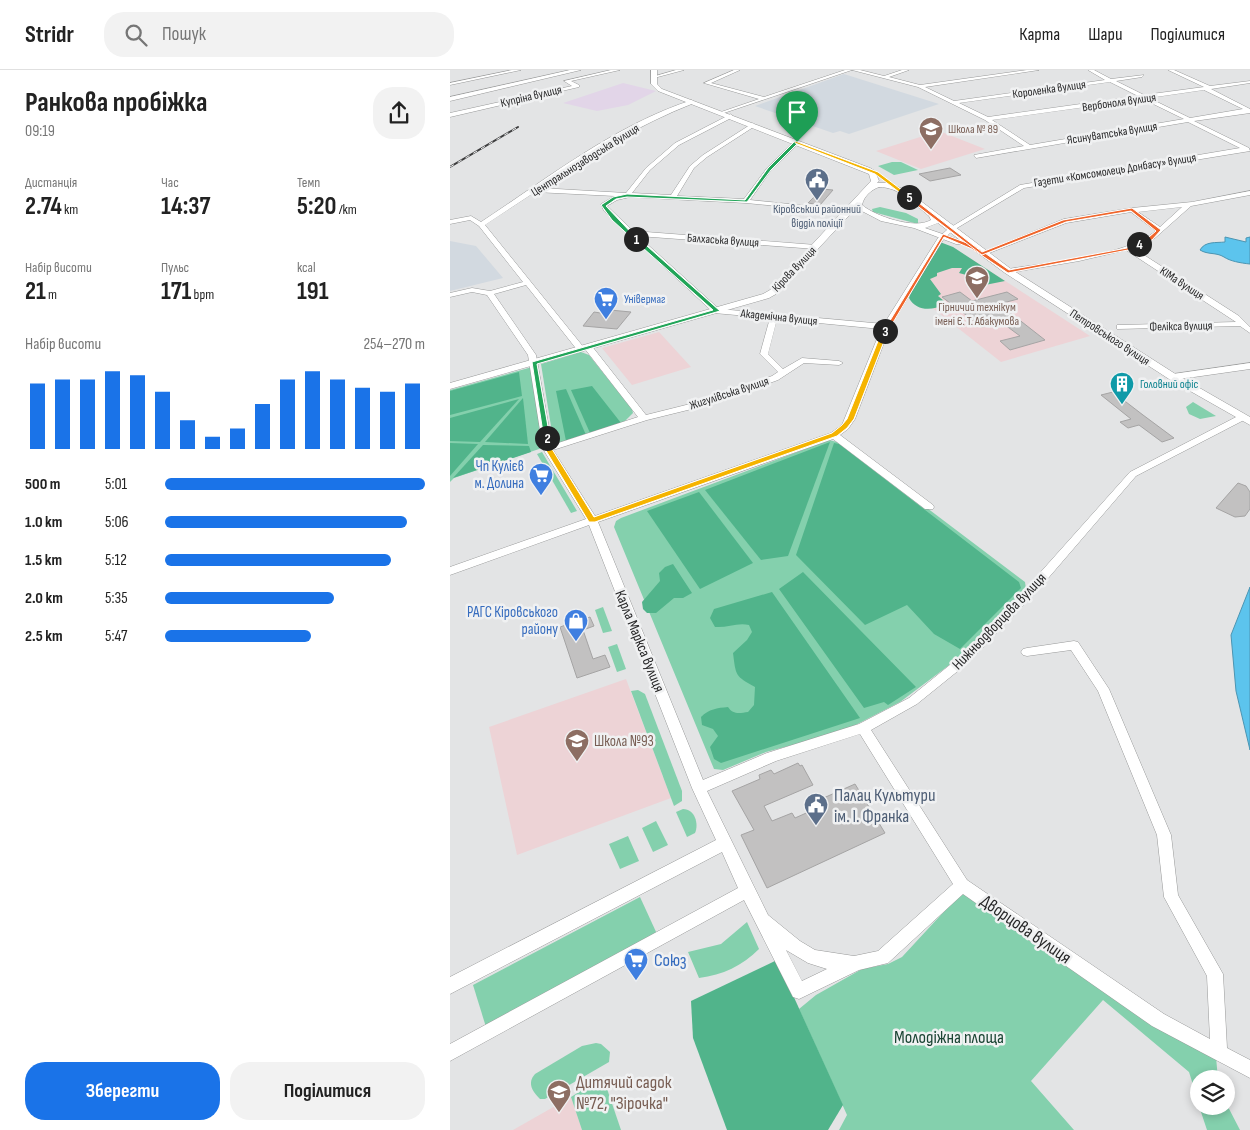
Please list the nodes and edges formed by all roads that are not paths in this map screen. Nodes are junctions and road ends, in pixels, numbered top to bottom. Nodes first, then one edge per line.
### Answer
1 (462, 70) edge
2 (519, 70) edge
3 (578, 70) edge
4 (618, 70) edge
5 (682, 70) edge
6 (738, 70) edge
7 (850, 70) edge
8 (854, 70) edge
9 (907, 70) edge
10 (1037, 70) edge
11 (1090, 70) edge
12 (1170, 70) edge
13 (450, 72) edge
14 (654, 74) edge
15 (1142, 76) dead end
16 (885, 77) junction
17 (1110, 80) junction
18 (1250, 83) edge
19 (450, 84) edge
20 (920, 86) junction
21 (1208, 89) junction
22 (450, 98) edge
23 (1146, 98) junction
24 (764, 99) junction
25 (692, 102) junction
26 (955, 102) junction
27 (1250, 111) edge
28 (723, 113) junction
29 (450, 115) edge
30 (731, 116) junction
31 (988, 119) junction
32 (1192, 121) junction
33 (753, 125) junction
34 (797, 142) junction
35 (1028, 146) junction
36 (1249, 150) edge
37 (976, 156) dead end
38 (861, 166) junction
39 (895, 186) junction
40 (870, 188) junction
41 (535, 190) junction
42 (1250, 193) edge
43 (627, 196) junction
44 (672, 198) junction
45 (859, 200) junction
46 (746, 202) junction
47 (1192, 204) junction
48 (1172, 205) junction
49 (1132, 210) junction
50 (1180, 210) junction
51 (848, 212) junction
52 (1117, 212) junction
53 (932, 216) junction
54 (877, 217) junction
55 (841, 220) junction
56 (450, 222) edge
57 (481, 225) junction
58 (907, 225) junction
59 (950, 230) junction
60 (1159, 230) junction
61 (630, 233) junction
62 (943, 235) junction
63 (816, 247) junction
64 (1128, 249) junction
65 (978, 251) junction
66 (1008, 272) junction
67 (526, 283) junction
68 (490, 293) junction
69 (450, 296) edge
70 (717, 311) junction
71 (774, 316) junction
72 (1250, 316) edge
73 (1236, 318) junction
74 (1243, 324) junction
75 (1120, 327) dead end
76 (886, 328) junction
77 (1250, 330) edge
78 (584, 348) junction
79 (534, 363) junction
80 (839, 363) dead end
81 (1250, 366) edge
82 (783, 373) junction
83 (1173, 378) junction
84 (450, 386) edge
85 (644, 418) junction
86 (1245, 420) edge
87 (834, 434) junction
88 (548, 449) junction
89 (929, 507) dead end
90 (592, 520) junction
91 (450, 571) edge
92 (1027, 652) dead end
93 (863, 728) junction
94 (699, 788) junction
95 (724, 843) junction
96 (962, 885) junction
97 (747, 891) junction
98 (760, 916) junction
99 (858, 962) junction
100 (450, 986) edge
101 (1219, 1052) junction
102 (450, 1053) edge
103 (1250, 1069) edge

1 - 13 street
2 - 19 street
3 - 22 main road, Купріна вулиця
4 - 29 street, Купріна вулиця
5 - 14 street
6 - 24 street
7 - 24 street
8 - 16 street
9 - 16 street
10 - 20 street
11 - 17 street
12 - 21 street
14 - 25 main road
15 - 17 street, Короленка вулиця
16 - 20 street
17 - 23 street
17 - 26 street, Короленка вулиця
18 - 21 street, Вербоноля вулиця
20 - 26 street
21 - 23 street, Вербоноля вулиця
21 - 27 street
23 - 31 street, Вербоноля вулиця
23 - 32 street
24 - 28 street
25 - 28 main road
25 - 41 street, Центральнозаводська вулиця
26 - 31 street
27 - 32 street, Ясинуватська вулиця
28 - 30 main road
30 - 33 main road
30 - 43 street
31 - 35 street
32 - 35 street, Ясинуватська вулиця
32 - 36 street
33 - 34 main road
33 - 44 street
34 - 38 main road
34 - 46 street
35 - 37 street, Ясинуватська вулиця
36 - 59 street, Газети «Комсомолець Донбасу» вулиця
38 - 39 main road
38 - 40 main road
39 - 40 main road
39 - 53 main road
40 - 45 main road, Кірова вулиця
41 - 43 street
41 - 57 street, Центральнозаводська вулиця
42 - 47 street
43 - 44 street
43 - 61 street
44 - 46 street
45 - 51 main road, Кірова вулиця
45 - 54 main road
46 - 51 street
47 - 48 street
47 - 50 street
48 - 49 street
48 - 50 street
48 - 52 street
49 - 52 street
49 - 60 street
50 - 60 street
51 - 55 main road, Кірова вулиця
52 - 65 street
53 - 58 main road
53 - 59 main road
54 - 55 main road
54 - 58 main road
55 - 63 main road, Кірова вулиця
56 - 57 street
57 - 67 street
58 - 62 main road
59 - 62 street, Газети «Комсомолець Донбасу» вулиця
59 - 65 main road
60 - 64 street
61 - 63 street, Балхаська вулиця
61 - 70 street
62 - 65 main road
62 - 76 street, Газети «Комсомолець Донбасу» вулиця
63 - 70 main road, Кірова вулиця
64 - 66 street
64 - 73 street, КІМа вулиця
65 - 66 main road, Петровського вулиця
66 - 83 main road, Петровського вулиця
67 - 68 street
67 - 78 street
68 - 69 street
68 - 79 street, Карла Маркса вулиця
70 - 71 street, Академічна вулиця
70 - 78 main road, Кірова вулиця
71 - 76 street, Академічна вулиця
71 - 82 street
72 - 73 street
73 - 74 street, КІМа вулиця
74 - 75 street, Фелікса вулиця
74 - 77 street, КІМа вулиця
76 - 87 street, Газети «Комсомолець Донбасу» вулиця
78 - 79 main road, Кірова вулиця
78 - 85 street
79 - 84 main road, Кірова вулиця
79 - 88 street, Карла Маркса вулиця
80 - 82 street, Жигулівська вулиця
81 - 83 street
82 - 85 street, Жигулівська вулиця
83 - 86 main road, Петровського вулиця
85 - 88 street, Жигулівська вулиця
86 - 93 street, Нижньодворцова вулиця
87 - 89 street
87 - 90 street, Газети «Комсомолець Донбасу» вулиця
88 - 90 street, Карла Маркса вулиця
90 - 91 street, Газети «Комсомолець Донбасу» вулиця
90 - 94 street, Карла Маркса вулиця
92 - 101 street
93 - 94 street, Нижньодворцова вулиця
93 - 96 street, Дворцова вулиця
94 - 95 street, Карла Маркса вулиця
95 - 97 street, Карла Маркса вулиця
95 - 100 street
96 - 99 street
96 - 101 street, Дворцова вулиця
97 - 98 street, Карла Маркса вулиця
97 - 102 street
98 - 99 street
98 - 99 street, Карла Маркса вулиця
101 - 103 street, Дворцова вулиця

